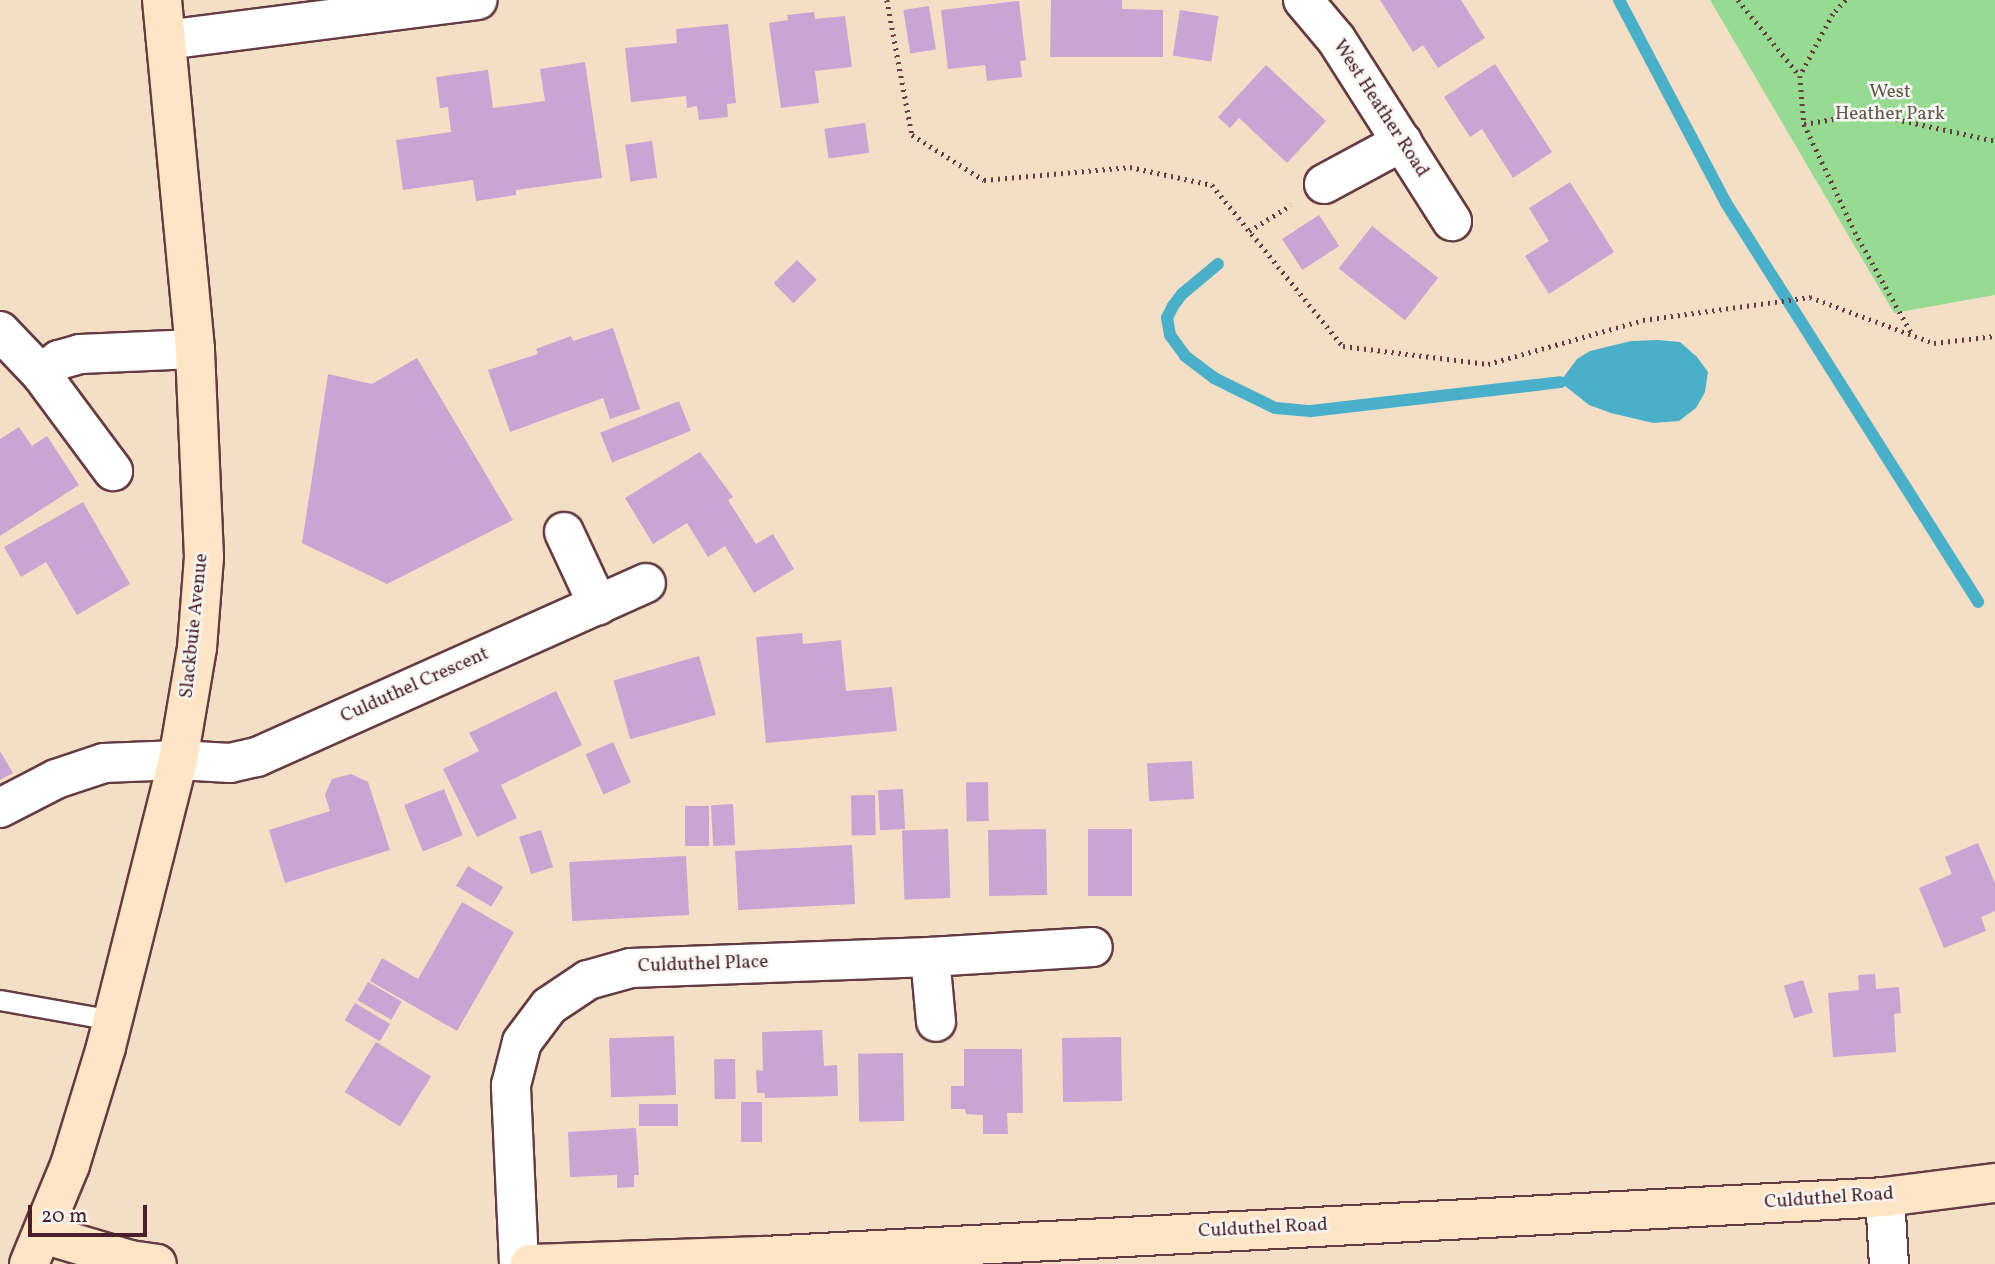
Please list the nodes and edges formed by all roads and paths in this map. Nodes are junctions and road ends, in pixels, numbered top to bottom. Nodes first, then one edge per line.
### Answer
1 (162, 0) edge
2 (477, 0) edge
3 (887, 0) edge
4 (1303, 0) edge
5 (1738, 0) edge
6 (1846, 0) edge
7 (166, 40) junction
8 (1800, 76) junction
9 (1804, 124) junction
10 (1995, 141) edge
11 (1402, 142) junction
12 (1324, 184) joint
13 (1452, 221) dead end
14 (1249, 231) junction
15 (0, 331) edge
16 (1912, 335) junction
17 (1995, 336) edge
18 (195, 349) junction
19 (41, 374) junction
20 (113, 471) dead end
21 (564, 532) dead end
22 (646, 583) dead end
23 (597, 605) junction
24 (178, 760) junction
25 (0, 808) edge
26 (1093, 947) dead end
27 (930, 957) junction
28 (0, 1000) edge
29 (112, 1020) junction
30 (936, 1022) dead end
31 (1995, 1183) edge
32 (1885, 1196) junction
33 (36, 1249) edge
34 (764, 1260) edge
35 (157, 1264) edge
36 (519, 1264) edge
37 (530, 1264) edge
38 (1889, 1264) edge

1 - 7 main road, Slackbuie Avenue
2 - 7 street
3 - 14 path
4 - 11 street, West Heather Road
5 - 8 path
6 - 8 path
7 - 18 main road, Slackbuie Avenue
8 - 9 path
9 - 10 path
9 - 16 path
11 - 12 street
11 - 13 street, West Heather Road
12 - 14 path
14 - 16 path
15 - 19 street
16 - 17 path
18 - 19 street
18 - 24 main road, Slackbuie Avenue
19 - 20 street
21 - 23 street
22 - 23 street, Culduthel Crescent
23 - 24 street, Culduthel Crescent
24 - 25 street, Culduthel Crescent
24 - 29 main road, Slackbuie Avenue
26 - 27 street, Culduthel Place
27 - 30 street
27 - 36 street, Culduthel Place
28 - 29 lane
29 - 33 main road, Slackbuie Avenue
31 - 32 main road, Culduthel Road
32 - 34 main road, Culduthel Road
32 - 38 street
33 - 35 main road
34 - 37 main road, Culduthel Road

